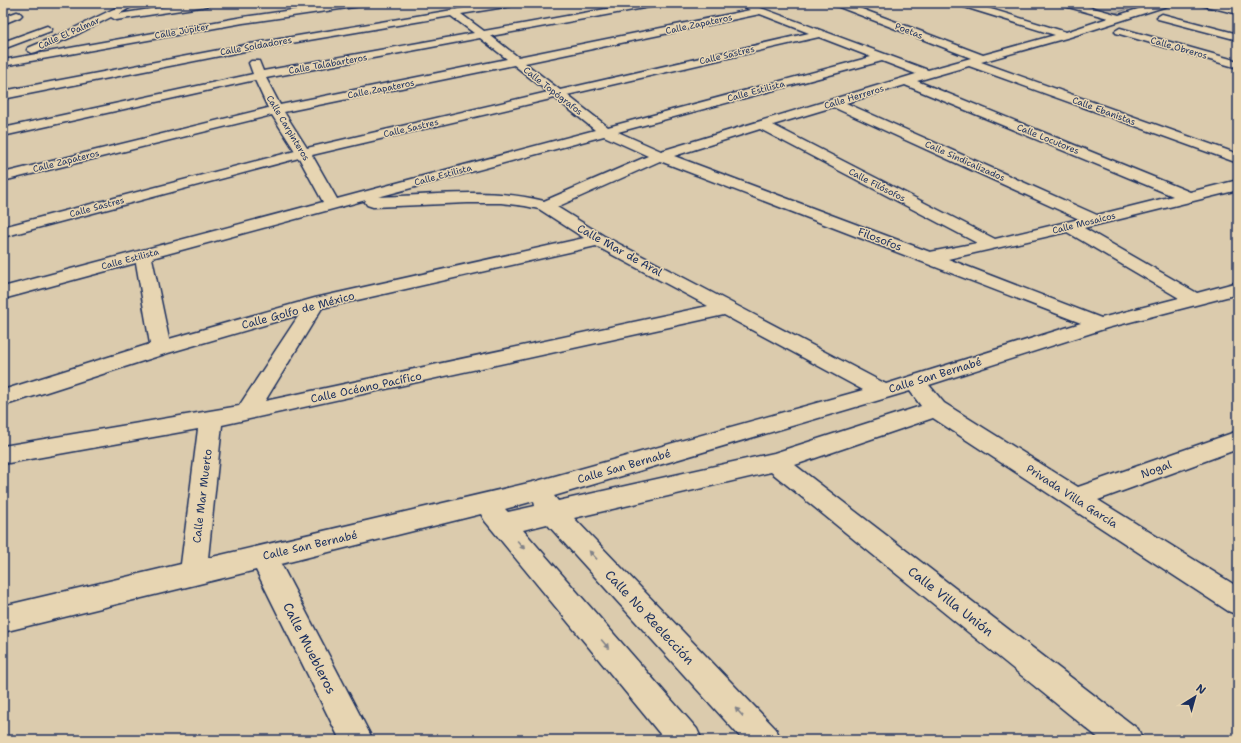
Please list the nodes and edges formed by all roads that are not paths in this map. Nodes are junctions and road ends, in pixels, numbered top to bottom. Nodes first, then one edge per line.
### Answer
1 (133, 3) edge
2 (206, 3) edge
3 (361, 3) edge
4 (511, 3) edge
5 (655, 3) edge
6 (739, 3) edge
7 (837, 3) edge
8 (961, 3) edge
9 (1064, 3) edge
10 (1167, 3) edge
11 (1204, 3) edge
12 (328, 5) edge
13 (472, 6) edge
14 (762, 11) junction
15 (1238, 11) edge
16 (242, 14) junction
17 (454, 14) junction
18 (17, 15) dead end
19 (1162, 17) dead end
20 (1118, 18) junction
21 (99, 20) junction
22 (3, 21) edge
23 (56, 25) dead end
24 (1120, 31) dead end
25 (821, 33) junction
26 (1066, 35) junction
27 (484, 36) junction
28 (1238, 37) edge
29 (3, 46) edge
30 (250, 47) junction
31 (989, 47) dead end
32 (1003, 52) junction
33 (883, 57) junction
34 (975, 60) junction
35 (516, 62) junction
36 (11, 64) edge
37 (1238, 65) edge
38 (927, 74) junction
39 (258, 76) junction
40 (906, 80) junction
41 (17, 92) junction
42 (557, 94) junction
43 (3, 95) edge
44 (835, 103) junction
45 (275, 110) junction
46 (762, 125) junction
47 (3, 132) edge
48 (606, 132) junction
49 (303, 152) junction
50 (660, 156) junction
51 (1238, 159) edge
52 (3, 177) edge
53 (1238, 185) edge
54 (1190, 197) junction
55 (332, 204) junction
56 (545, 206) junction
57 (1095, 220) junction
58 (1069, 226) junction
59 (3, 232) edge
60 (598, 240) junction
61 (993, 245) junction
62 (143, 256) junction
63 (929, 258) junction
64 (1238, 288) edge
65 (3, 293) edge
66 (1196, 300) junction
67 (315, 304) junction
68 (728, 308) junction
69 (1100, 324) junction
70 (161, 348) junction
71 (914, 382) junction
72 (884, 392) junction
73 (3, 398) edge
74 (936, 409) junction
75 (246, 413) junction
76 (211, 419) junction
77 (1238, 440) edge
78 (3, 455) edge
79 (775, 462) junction
80 (1075, 498) junction
81 (545, 502) junction
82 (495, 514) junction
83 (263, 556) junction
84 (193, 574) junction
85 (1238, 602) edge
86 (3, 619) edge
87 (357, 740) edge
88 (686, 740) edge
89 (765, 740) edge
90 (1127, 740) edge

1 - 21 street, Calle El Palmar
2 - 21 street
3 - 12 street, Calle Júpiter
4 - 13 street, Calle Soldadores
5 - 27 street, Calle Talabarteros
6 - 14 street
7 - 34 street, Poetas
8 - 26 street
9 - 20 street
10 - 20 street, Calle Herreros
11 - 15 street
12 - 16 street, Calle Júpiter
13 - 17 street, Calle Soldadores
14 - 25 street
14 - 35 street, Calle Zapateros
16 - 30 street, Calle Carpinteros
16 - 36 street, Calle Júpiter
17 - 27 street, Calle Topógrafos
17 - 30 street, Calle Soldadores
18 - 22 street
19 - 28 street
20 - 26 street, Calle Herreros
21 - 36 street, Calle El Palmar
23 - 29 street
24 - 37 street, Calle Obreros
25 - 33 street
25 - 42 street, Calle Sastres
26 - 32 street, Calle Herreros
27 - 35 street, Calle Topógrafos
27 - 39 street, Calle Talabarteros
30 - 39 street, Calle Carpinteros
30 - 41 street, Calle Soldadores
31 - 32 street
32 - 34 street, Calle Herreros
33 - 38 street
33 - 48 street, Calle Estilista
34 - 38 street, Calle Herreros
34 - 51 street, Calle Ebanistas
35 - 42 street, Calle Topógrafos
35 - 45 street, Calle Zapateros
36 - 41 street
38 - 40 street, Calle Herreros
39 - 45 street, Calle Carpinteros
39 - 47 street, Calle Talabarteros
40 - 44 street, Calle Herreros
40 - 54 street, Calle Locutores
41 - 43 street, Calle Soldadores
42 - 48 street, Calle Topógrafos
42 - 49 street, Calle Sastres
44 - 46 street, Calle Herreros
44 - 57 street, Calle Sindicalizados
45 - 49 street, Calle Carpinteros
45 - 52 street, Calle Zapateros
46 - 50 street, Calle Herreros
46 - 61 street, Calle Filósofos
48 - 50 street, Calle Topógrafos
48 - 55 street, Calle Estilista
49 - 55 street, Calle Carpinteros
49 - 59 street, Calle Sastres
50 - 56 street, Calle Herreros
50 - 63 street, Filosofos
53 - 54 street, Calle Mosaicos
54 - 57 street, Calle Mosaicos
55 - 56 street, Calle Mar de Aral
55 - 62 street, Calle Estilista
56 - 60 street, Calle Mar de Aral
57 - 58 street, Calle Mosaicos
58 - 61 street, Calle Mosaicos
58 - 66 street
60 - 67 street, Calle Golfo de México
60 - 68 street, Calle Mar de Aral
61 - 63 street, Calle Mosaicos
62 - 65 street, Calle Estilista
62 - 70 street
63 - 69 street, Filosofos
64 - 66 street, Calle San Bernabé
66 - 69 street, Calle San Bernabé
67 - 70 street, Calle Golfo de México
67 - 75 street
68 - 72 street, Calle Mar de Aral
68 - 75 street, Calle Océano Pacífico
69 - 71 street, Calle San Bernabé
70 - 73 street, Calle Golfo de México
71 - 72 street, Calle San Bernabé
71 - 74 street, Privada Villa García
72 - 81 street, Calle San Bernabé
74 - 79 street
74 - 80 street, Privada Villa García
75 - 76 street, Calle Océano Pacífico
76 - 78 street, Calle Océano Pacífico
76 - 84 street, Calle Mar Muerto
77 - 80 street, Nogal
79 - 81 street
79 - 90 street, Calle Villa Unión
80 - 85 street, Privada Villa García
81 - 82 street, Calle San Bernabé
89 -> 81 street, Calle No Reelección
82 - 83 street, Calle San Bernabé
82 -> 88 street
83 - 84 street, Calle San Bernabé
83 - 87 street, Calle Muebleros
84 - 86 street, Calle San Bernabé

